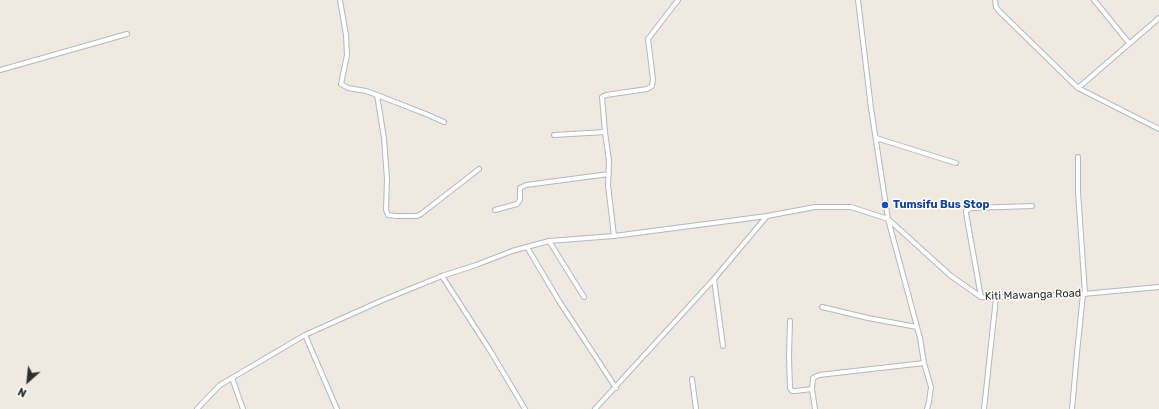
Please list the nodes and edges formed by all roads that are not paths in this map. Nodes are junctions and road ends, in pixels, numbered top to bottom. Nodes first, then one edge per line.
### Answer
1 (340, 0) edge
2 (678, 0) edge
3 (858, 0) edge
4 (995, 0) edge
5 (1094, 0) edge
6 (1159, 18) edge
7 (127, 34) dead end
8 (1129, 43) junction
9 (0, 70) edge
10 (1078, 88) junction
11 (377, 95) junction
12 (444, 122) dead end
13 (1159, 129) edge
14 (605, 132) junction
15 (554, 135) dead end
16 (876, 138) junction
17 (1078, 157) dead end
18 (956, 162) dead end
19 (479, 169) dead end
20 (609, 174) junction
21 (1032, 206) dead end
22 (495, 210) dead end
23 (768, 216) junction
24 (888, 219) junction
25 (614, 236) junction
26 (549, 241) junction
27 (527, 247) junction
28 (442, 276) junction
29 (714, 279) junction
30 (1159, 286) edge
31 (1084, 293) junction
32 (584, 297) dead end
33 (981, 297) junction
34 (996, 298) junction
35 (822, 307) dead end
36 (790, 321) dead end
37 (917, 327) junction
38 (305, 335) junction
39 (723, 346) dead end
40 (924, 363) junction
41 (232, 378) junction
42 (692, 379) dead end
43 (616, 388) junction
44 (812, 389) junction
45 (197, 409) edge
46 (243, 409) edge
47 (337, 409) edge
48 (525, 409) edge
49 (596, 409) edge
50 (696, 409) edge
51 (815, 409) edge
52 (927, 409) edge
53 (984, 409) edge
54 (1072, 409) edge

1 - 11 street
2 - 14 street
3 - 16 street
4 - 10 street
5 - 8 street
6 - 8 street
7 - 9 street
8 - 10 street
10 - 13 street
11 - 12 street
11 - 19 street
14 - 15 street
14 - 20 street
16 - 18 street
16 - 24 street
17 - 31 street
20 - 22 street
20 - 25 street
21 - 33 street
23 - 24 street
23 - 25 street
23 - 29 street
24 - 33 street, Kiti Mawanga Road
24 - 37 street
25 - 26 street
26 - 27 street
26 - 32 street
27 - 28 street
27 - 43 street
28 - 38 street
28 - 48 street
29 - 39 street
29 - 43 street
30 - 31 street, Kiti Mawanga Road
31 - 34 street, Kiti Mawanga Road
31 - 54 street
33 - 34 street, Kiti Mawanga Road
34 - 53 street
35 - 37 street
36 - 44 street
37 - 40 street
38 - 41 street
38 - 47 street
40 - 44 street
40 - 52 street
41 - 45 street
41 - 46 street
42 - 50 street
43 - 49 street
44 - 51 street

